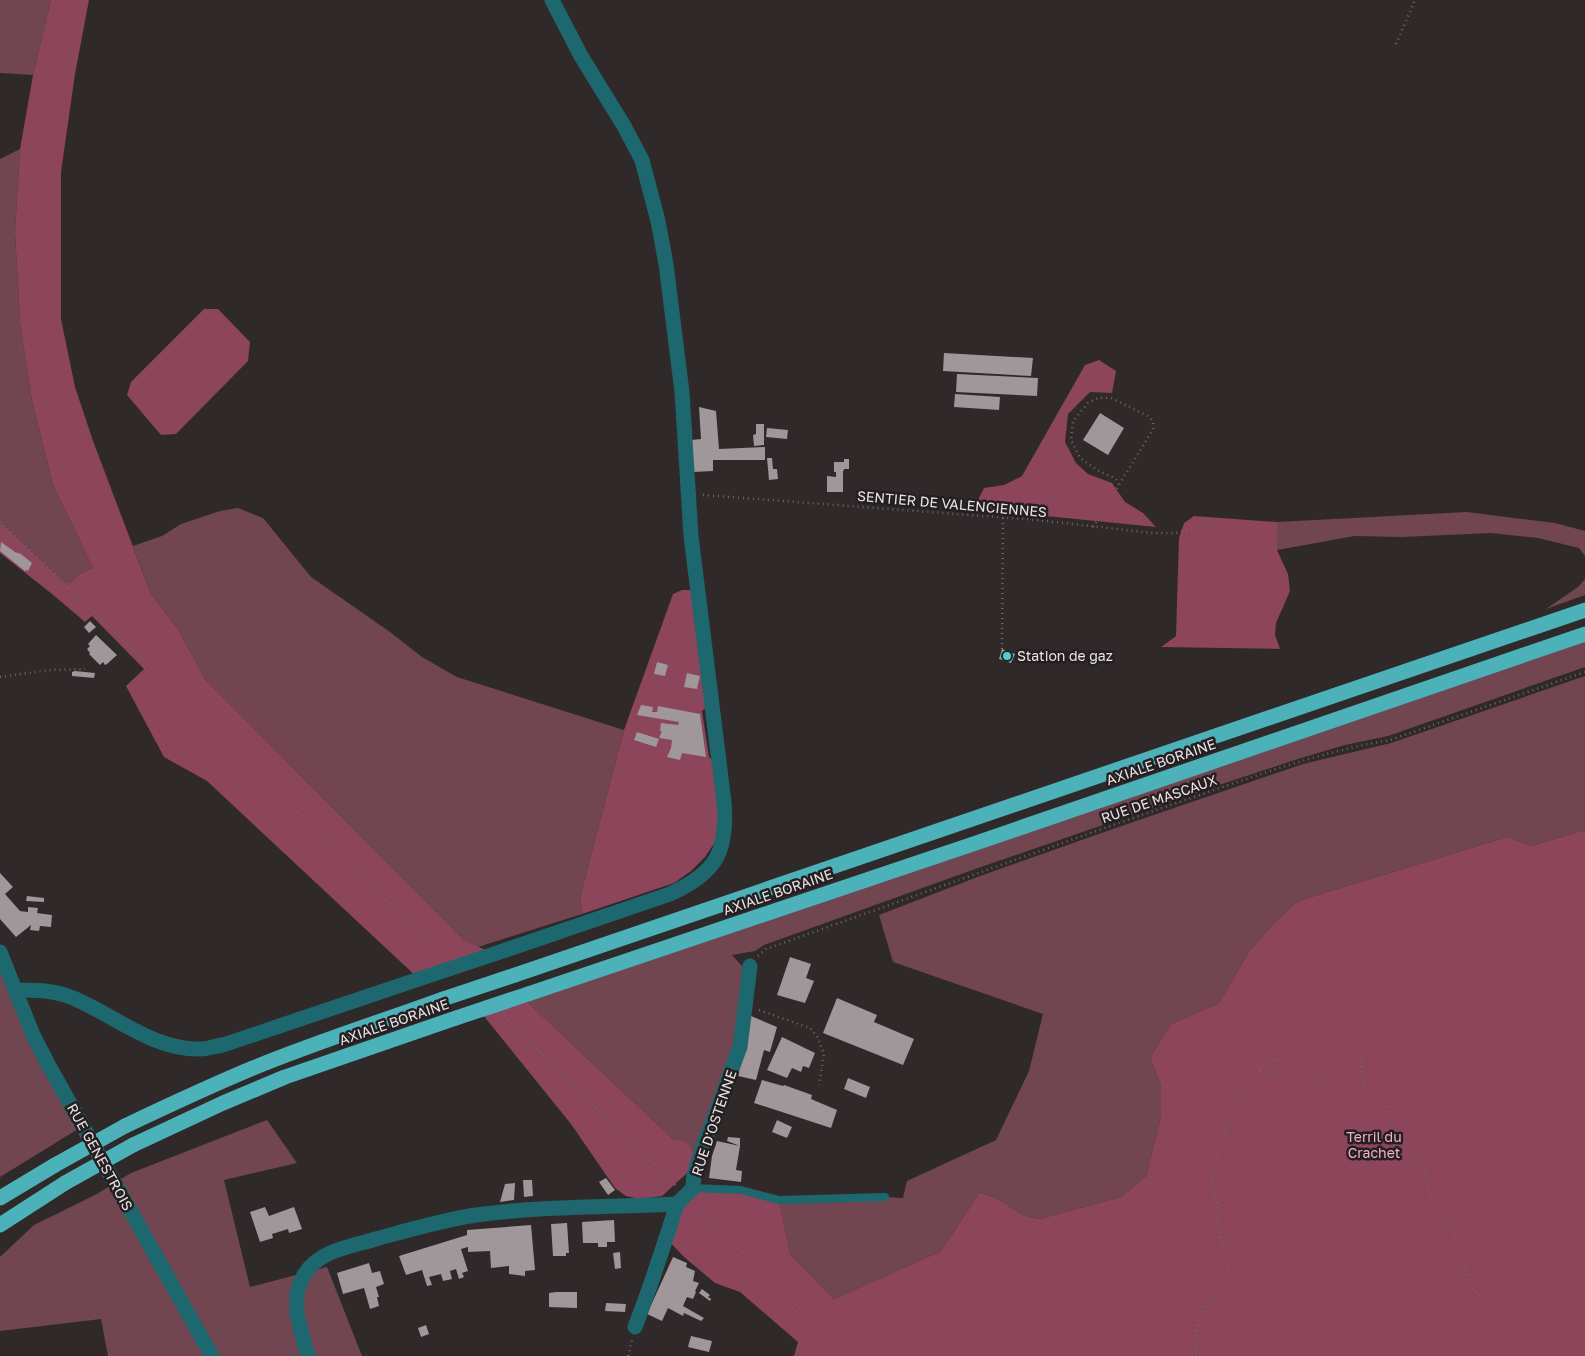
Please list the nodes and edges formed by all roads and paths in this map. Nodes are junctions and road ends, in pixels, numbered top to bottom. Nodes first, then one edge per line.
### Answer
1 (552, 0) edge
2 (1415, 0) edge
3 (1396, 44) dead end
4 (1119, 485) junction
5 (689, 494) junction
6 (1003, 518) junction
7 (0, 522) edge
8 (1212, 524) dead end
9 (1093, 527) junction
10 (1585, 610) edge
11 (1585, 634) edge
12 (1002, 649) dead end
13 (85, 669) dead end
14 (1585, 672) edge
15 (0, 677) edge
16 (0, 952) edge
17 (449, 962) dead end
18 (750, 966) joint
19 (16, 990) junction
20 (746, 1005) junction
21 (498, 1010) dead end
22 (1259, 1070) junction
23 (1328, 1074) junction
24 (819, 1085) dead end
25 (683, 1194) junction
26 (885, 1197) dead end
27 (0, 1198) edge
28 (694, 1204) dead end
29 (0, 1225) edge
30 (635, 1327) dead end
31 (212, 1356) edge
32 (308, 1356) edge
33 (848, 1356) edge
34 (1196, 1356) edge
35 (1522, 1356) edge

1 - 5 street
2 - 3 path
4 - 4 path
4 - 9 path
5 - 6 path, SENTIER DE VALENCIENNES
5 - 19 street, bridge
6 - 9 path, SENTIER DE VALENCIENNES
6 - 12 path
7 - 17 path
8 - 9 path, SENTIER DE VALENCIENNES
10 - 27 highway, AXIALE BORAINE, bridge
11 - 29 highway, AXIALE BORAINE, bridge
13 - 15 path
14 - 18 path, RUE DE MASCAUX
16 - 19 street, RUE GENESTROIS
18 - 20 street, RUE D'OSTENNE
19 - 31 street, RUE GENESTROIS
20 - 24 path
20 - 25 street, RUE D'OSTENNE
21 - 25 path
22 - 23 path
22 - 23 path
22 - 34 path
23 - 35 path
25 - 26 lane
25 - 30 street, RUE D'OSTENNE
25 - 32 street
28 - 33 path

